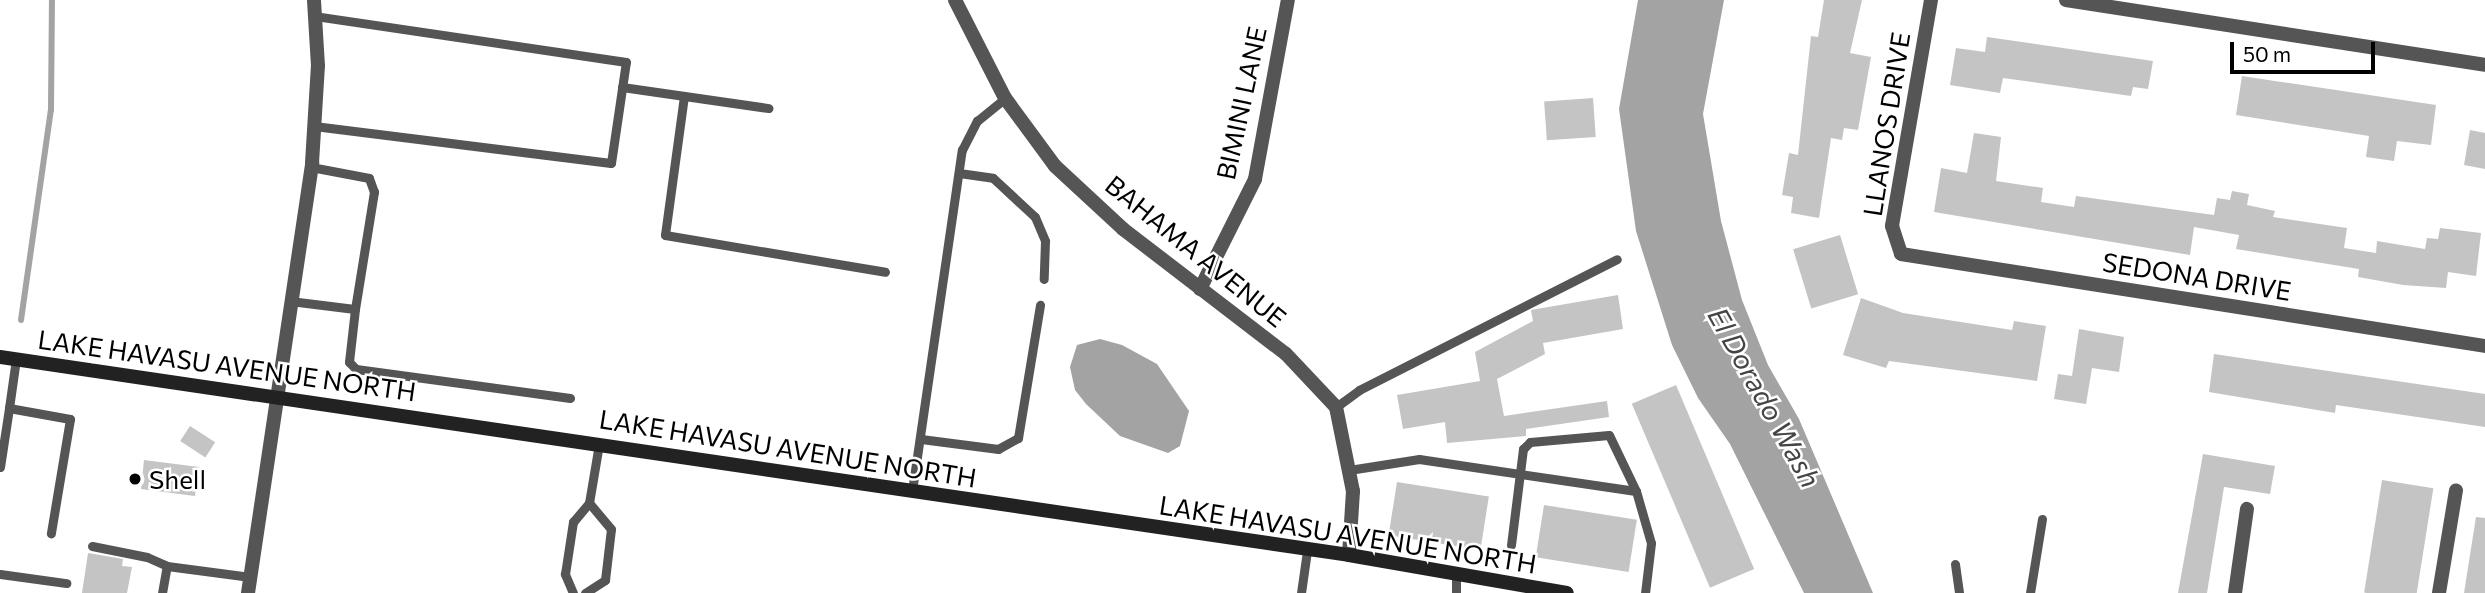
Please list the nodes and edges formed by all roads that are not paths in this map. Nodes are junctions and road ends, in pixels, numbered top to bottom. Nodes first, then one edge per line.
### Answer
1 (314, 0) edge
2 (955, 0) edge
3 (1288, 0) edge
4 (1931, 0) edge
5 (2066, 0) edge
6 (315, 16) junction
7 (2485, 65) edge
8 (622, 87) junction
9 (684, 96) junction
10 (1005, 98) junction
11 (768, 108) dead end
12 (314, 126) junction
13 (311, 167) junction
14 (959, 173) junction
15 (1901, 254) joint
16 (1617, 259) dead end
17 (885, 272) dead end
18 (1044, 279) dead end
19 (1200, 289) junction
20 (290, 301) junction
21 (1040, 305) dead end
22 (355, 309) junction
23 (2485, 346) edge
24 (0, 357) edge
25 (16, 359) junction
26 (276, 396) junction
27 (570, 398) dead end
28 (1336, 407) junction
29 (9, 408) junction
30 (921, 439) junction
31 (599, 444) junction
32 (0, 467) edge
33 (1349, 470) junction
34 (1520, 474) junction
35 (2456, 490) dead end
36 (912, 491) junction
37 (1636, 491) junction
38 (589, 503) junction
39 (2247, 509) dead end
40 (2042, 519) dead end
41 (51, 533) dead end
42 (1511, 545) dead end
43 (92, 546) dead end
44 (1307, 551) junction
45 (1349, 555) junction
46 (1955, 564) dead end
47 (167, 566) junction
48 (0, 574) edge
49 (1456, 574) junction
50 (250, 577) junction
51 (66, 583) dead end
52 (1524, 589) edge
53 (162, 593) edge
54 (248, 593) edge
55 (573, 593) edge
56 (585, 593) edge
57 (1301, 593) edge
58 (1456, 593) edge
59 (1567, 593) edge
60 (1645, 593) edge
61 (1959, 593) edge
62 (2030, 593) edge
63 (2235, 593) edge
64 (2439, 593) edge

1 - 6 street
2 - 10 street, BAHAMA AVENUE
3 - 19 street, BIMINI LANE
4 - 15 street, LLANOS DRIVE
5 - 7 street
6 - 8 lane
6 - 12 street
8 - 9 lane
8 - 12 lane
9 - 11 lane
9 - 17 lane
10 - 14 lane
10 - 19 street, BAHAMA AVENUE
12 - 13 street
13 - 20 street
13 - 22 lane
14 - 18 lane
14 - 30 lane
15 - 23 street, SEDONA DRIVE
16 - 28 lane
19 - 28 street, BAHAMA AVENUE
20 - 22 lane
20 - 26 street
21 - 30 lane
22 - 27 lane
24 - 25 main road, LAKE HAVASU AVENUE NORTH
25 - 26 main road, LAKE HAVASU AVENUE NORTH
25 - 29 lane
26 - 31 main road, LAKE HAVASU AVENUE NORTH
26 - 50 street
28 - 33 street
29 - 32 lane
29 - 41 lane
30 - 36 lane
31 - 36 main road, LAKE HAVASU AVENUE NORTH
31 - 38 lane
33 - 34 lane
33 - 45 street
34 - 37 lane
34 - 37 lane
34 - 42 lane
35 - 64 street
36 - 44 main road, LAKE HAVASU AVENUE NORTH
37 - 60 lane
38 - 55 lane
38 - 56 lane
39 - 63 street
40 - 62 lane
43 - 47 lane
44 - 45 main road, LAKE HAVASU AVENUE NORTH
44 - 57 lane
45 - 49 main road, LAKE HAVASU AVENUE NORTH
46 - 61 lane
47 - 50 lane
47 - 53 lane
48 - 51 lane
49 - 52 main road, LAKE HAVASU AVENUE NORTH
49 - 58 lane
50 - 54 street
52 - 59 main road, LAKE HAVASU AVENUE NORTH

